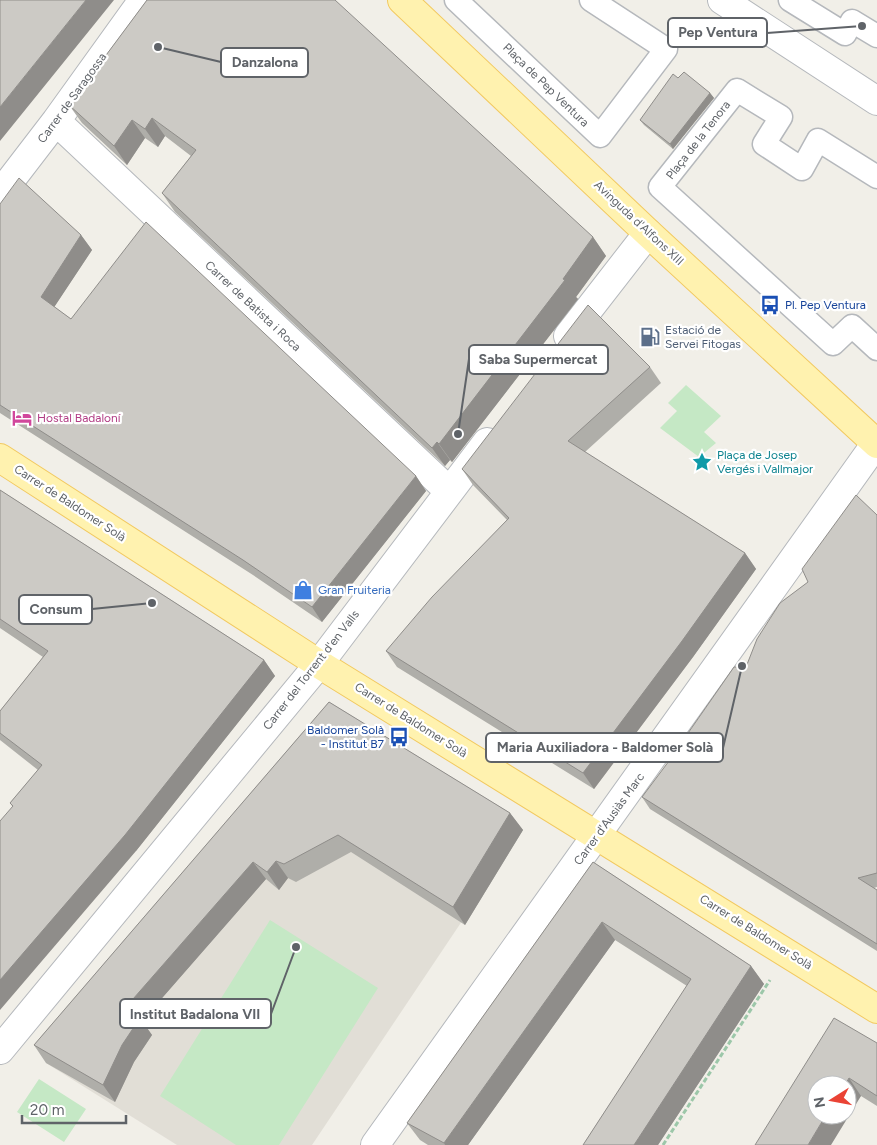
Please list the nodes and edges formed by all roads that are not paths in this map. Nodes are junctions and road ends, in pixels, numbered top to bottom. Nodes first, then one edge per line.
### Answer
1 (143, 0) edge
2 (402, 0) edge
3 (456, 0) edge
4 (592, 0) edge
5 (722, 0) edge
6 (790, 0) edge
7 (877, 36) edge
8 (877, 101) edge
9 (56, 121) junction
10 (877, 176) edge
11 (0, 194) edge
12 (648, 233) junction
13 (877, 349) edge
14 (552, 356) edge
15 (504, 419) edge
16 (877, 443) edge
17 (0, 458) edge
18 (449, 490) junction
19 (319, 664) junction
20 (597, 835) junction
21 (877, 1008) edge
22 (0, 1050) edge
23 (375, 1145) edge

1 - 9 street, Carrer de Saragossa
2 - 12 main road, Avinguda d'Alfons XIII
3 - 4 street, Plaça de Pep Ventura
5 - 8 street
6 - 7 street
9 - 11 street, Carrer de Saragossa
9 - 18 street, Carrer de Batista i Roca
10 - 13 street, Plaça de la Tenora
12 - 14 street
12 - 16 main road, Avinguda d'Alfons XIII
15 - 18 street, Carrer del Torrent d'en Valls
16 - 20 street, Carrer d'Ausiàs Marc
17 - 19 main road, Carrer de Baldomer Solà
18 - 19 street, Carrer del Torrent d'en Valls
19 - 20 main road, Carrer de Baldomer Solà
19 - 22 street, Carrer del Torrent d'en Valls
20 - 21 main road, Carrer de Baldomer Solà
20 - 23 street, Carrer d'Ausiàs Marc

